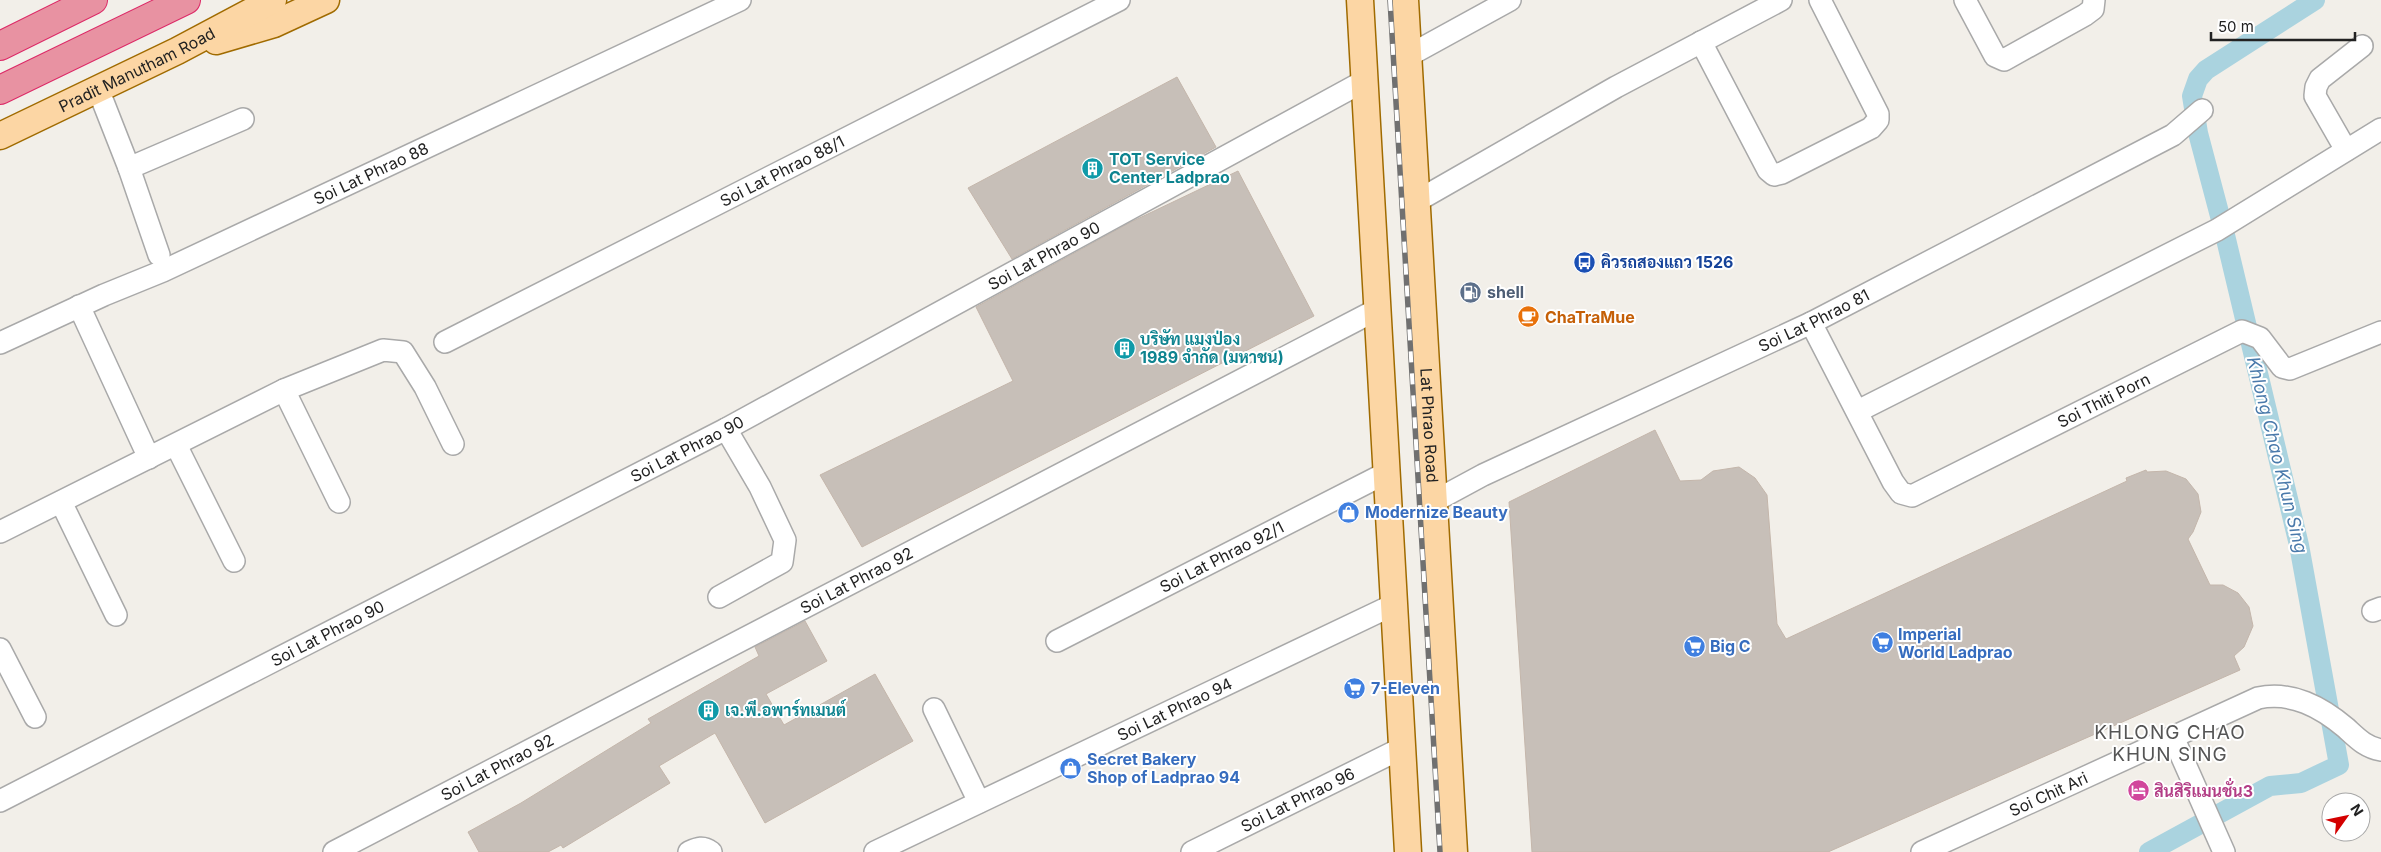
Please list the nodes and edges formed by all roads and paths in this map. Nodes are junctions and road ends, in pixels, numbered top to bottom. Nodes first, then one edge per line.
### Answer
1 (93, 0) edge
2 (186, 0) edge
3 (274, 0) edge
4 (326, 0) edge
5 (740, 0) edge
6 (1118, 0) edge
7 (1360, 0) edge
8 (1405, 0) edge
9 (1510, 0) edge
10 (1781, 0) edge
11 (1820, 0) edge
12 (1965, 0) edge
13 (2094, 2) edge
14 (1701, 42) junction
15 (0, 46) edge
16 (2362, 46) dead end
17 (177, 51) junction
18 (1408, 56) junction
19 (1366, 80) junction
20 (98, 89) junction
21 (0, 90) edge
22 (2195, 116) dead end
23 (243, 119) dead end
24 (2381, 129) edge
25 (0, 136) edge
26 (2346, 150) junction
27 (128, 168) junction
28 (1417, 201) junction
29 (159, 255) dead end
30 (79, 306) junction
31 (1378, 310) junction
32 (1811, 323) junction
33 (2381, 332) edge
34 (445, 342) dead end
35 (0, 343) edge
36 (284, 390) junction
37 (1858, 411) junction
38 (726, 430) junction
39 (453, 444) dead end
40 (176, 445) junction
41 (149, 458) junction
42 (1386, 473) junction
43 (61, 502) junction
44 (339, 502) dead end
45 (1434, 502) junction
46 (0, 532) edge
47 (234, 561) dead end
48 (719, 597) dead end
49 (1394, 605) junction
50 (116, 615) dead end
51 (1057, 641) dead end
52 (0, 649) edge
53 (934, 709) dead end
54 (35, 717) dead end
55 (2173, 737) junction
56 (1402, 748) junction
57 (2381, 750) edge
58 (0, 801) edge
59 (979, 802) junction
60 (334, 852) edge
61 (689, 852) edge
62 (711, 852) edge
63 (875, 852) edge
64 (1192, 852) edge
65 (1408, 852) edge
66 (1454, 852) edge
67 (1922, 852) edge
68 (2224, 852) edge

1 - 15 highway
2 - 21 highway
3 - 17 main road, Pradit Manutham Road
4 - 17 main road
5 - 30 street, Soi Lat Phrao 88
6 - 34 street, Soi Lat Phrao 88/1
7 - 19 main road
8 - 18 main road, Lat Phrao Road
9 - 18 street
10 - 14 street
11 - 14 street
12 - 13 street
14 - 28 street
16 - 26 street
17 - 20 main road, Pradit Manutham Road
18 - 28 main road, Lat Phrao Road
19 - 31 main road
19 - 38 street, Soi Lat Phrao 90
20 - 25 main road, Pradit Manutham Road
20 - 27 street
22 - 32 street, Soi Lat Phrao 81
23 - 27 street
24 - 26 street
26 - 37 street
27 - 29 street
28 - 45 main road, Lat Phrao Road
30 - 35 street, Soi Lat Phrao 88
30 - 41 street
31 - 42 main road
31 - 60 street, Soi Lat Phrao 92
32 - 37 street, Soi Thiti Porn
32 - 45 street, Soi Lat Phrao 81
33 - 37 street, Soi Thiti Porn
36 - 39 street
36 - 40 street
36 - 44 street
38 - 48 street
38 - 58 street, Soi Lat Phrao 90
40 - 41 street
40 - 47 street
41 - 43 street
42 - 49 main road
42 - 51 street, Soi Lat Phrao 92/1
43 - 46 street
43 - 50 street
45 - 66 main road, Lat Phrao Road
49 - 56 main road
49 - 59 street, Soi Lat Phrao 94
52 - 54 street
53 - 59 street
55 - 57 street, Soi Chit Ari
55 - 67 street, Soi Chit Ari
55 - 68 street
56 - 64 street, Soi Lat Phrao 96
56 - 65 main road
59 - 63 street, Soi Lat Phrao 94
61 - 62 street

